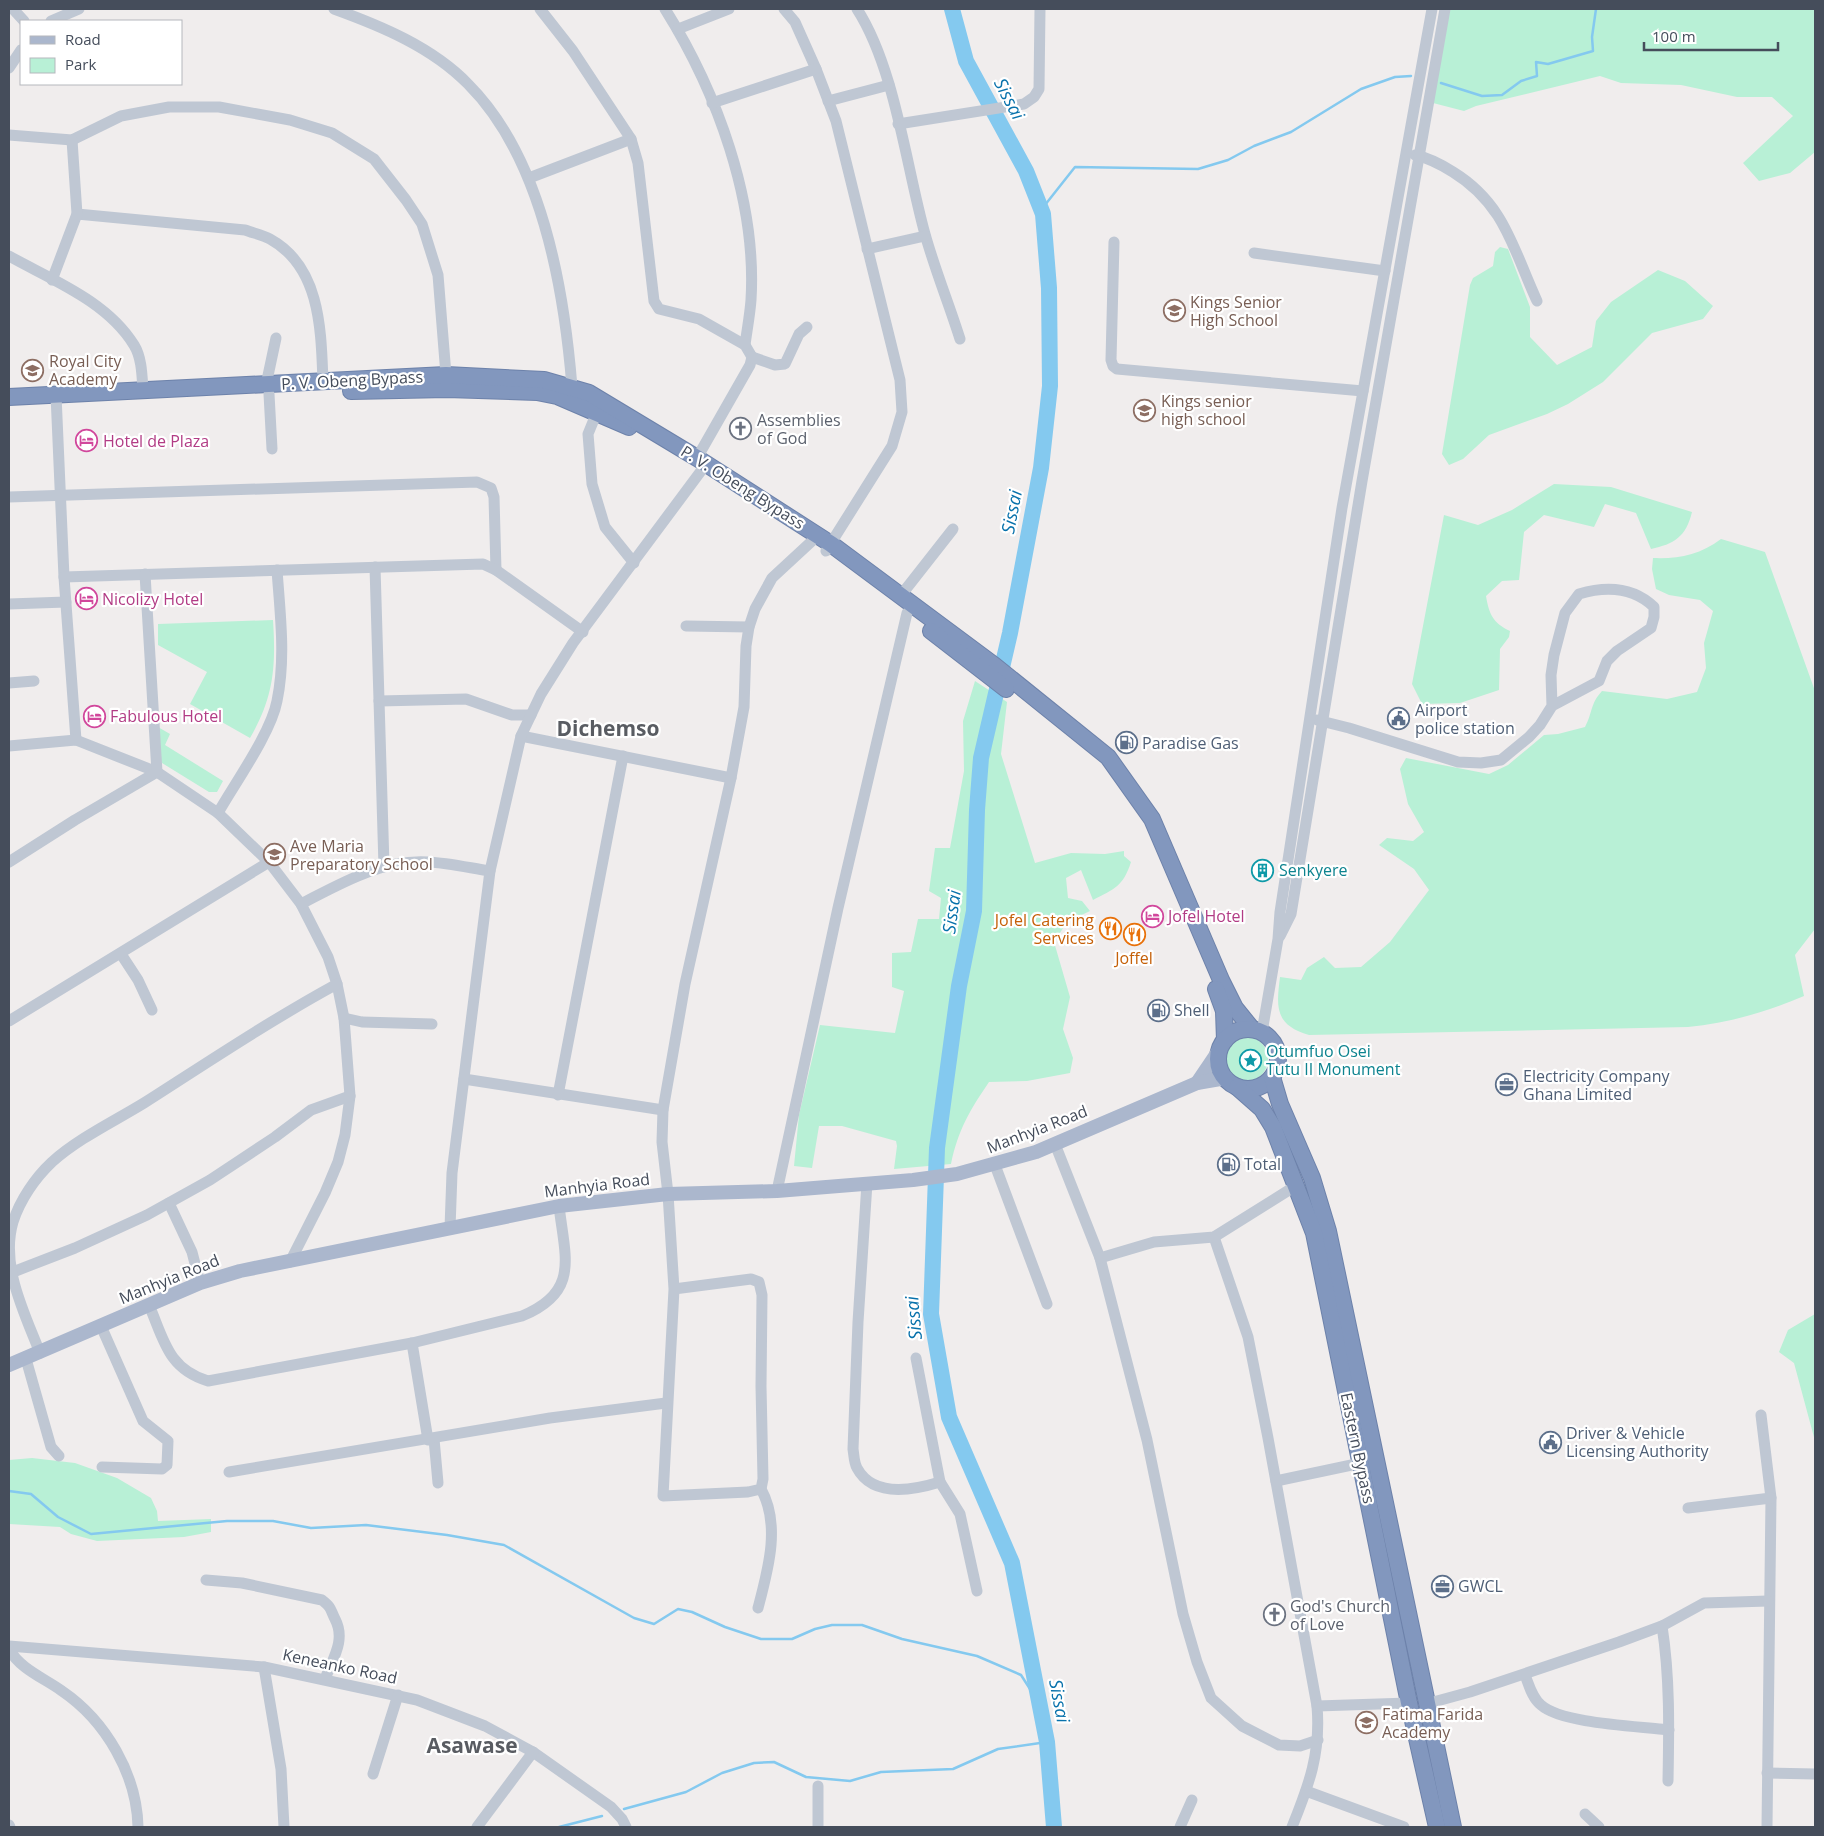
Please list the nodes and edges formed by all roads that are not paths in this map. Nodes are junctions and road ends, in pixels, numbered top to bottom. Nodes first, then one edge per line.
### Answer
1 (13, 9) edge
2 (79, 9) edge
3 (334, 9) edge
4 (666, 9) edge
5 (729, 9) edge
6 (784, 9) edge
7 (857, 9) edge
8 (1040, 9) edge
9 (1432, 9) edge
10 (1445, 9) edge
11 (542, 10) edge
12 (23, 20) edge
13 (53, 20) edge
14 (678, 29) junction
15 (20, 52) edge
16 (9, 68) edge
17 (816, 69) junction
18 (889, 85) junction
19 (828, 101) junction
20 (712, 103) junction
21 (898, 124) junction
22 (9, 135) edge
23 (630, 139) junction
24 (72, 140) junction
25 (1406, 154) junction
26 (1420, 156) junction
27 (529, 178) junction
28 (77, 214) junction
29 (925, 236) junction
30 (1114, 242) dead end
31 (867, 249) junction
32 (1254, 253) dead end
33 (9, 256) edge
34 (1385, 272) junction
35 (52, 280) junction
36 (1537, 301) dead end
37 (807, 327) dead end
38 (276, 338) dead end
39 (960, 339) dead end
40 (745, 345) junction
41 (752, 357) junction
42 (446, 375) junction
43 (323, 382) junction
44 (572, 387) junction
45 (268, 390) junction
46 (143, 391) junction
47 (1363, 391) junction
48 (9, 397) edge
49 (56, 399) junction
50 (9, 406) edge
51 (597, 412) junction
52 (272, 449) dead end
53 (699, 464) junction
54 (60, 497) junction
55 (9, 498) edge
56 (953, 529) dead end
57 (812, 541) junction
58 (829, 547) junction
59 (634, 563) junction
60 (375, 567) junction
61 (277, 570) junction
62 (496, 570) junction
63 (145, 574) junction
64 (64, 577) junction
65 (902, 594) junction
66 (66, 602) junction
67 (9, 604) edge
68 (908, 613) junction
69 (686, 626) dead end
70 (749, 627) junction
71 (583, 632) junction
72 (999, 677) junction
73 (34, 681) dead end
74 (9, 683) edge
75 (379, 701) junction
76 (1552, 706) junction
77 (531, 715) junction
78 (1310, 719) junction
79 (1323, 722) junction
80 (521, 736) junction
81 (76, 740) junction
82 (9, 746) edge
83 (623, 756) junction
84 (157, 772) junction
85 (731, 778) junction
86 (218, 813) junction
87 (9, 862) edge
88 (269, 862) junction
89 (384, 866) junction
90 (490, 871) junction
91 (301, 904) junction
92 (1278, 939) junction
93 (121, 954) junction
94 (337, 984) junction
95 (152, 1010) dead end
96 (344, 1018) junction
97 (9, 1021) edge
98 (432, 1024) dead end
99 (1257, 1030) junction
100 (1223, 1044) junction
101 (1272, 1077) junction
102 (464, 1079) junction
103 (1232, 1082) junction
104 (1197, 1083) junction
105 (558, 1095) junction
106 (350, 1096) junction
107 (663, 1110) junction
108 (1055, 1144) junction
109 (995, 1165) junction
110 (866, 1183) junction
111 (1297, 1185) junction
112 (777, 1191) junction
113 (668, 1194) junction
114 (169, 1203) junction
115 (559, 1206) junction
116 (450, 1228) junction
117 (1214, 1236) junction
118 (1100, 1258) junction
119 (290, 1262) junction
120 (13, 1272) junction
121 (200, 1283) junction
122 (674, 1289) junction
123 (1047, 1304) dead end
124 (148, 1305) junction
125 (101, 1326) junction
126 (412, 1343) junction
127 (40, 1353) junction
128 (26, 1358) junction
129 (916, 1358) dead end
130 (9, 1365) edge
131 (666, 1403) junction
132 (1762, 1415) dead end
133 (431, 1440) junction
134 (59, 1456) dead end
135 (1361, 1463) junction
136 (102, 1467) dead end
137 (230, 1472) dead end
138 (1276, 1481) junction
139 (940, 1482) junction
140 (438, 1483) dead end
141 (761, 1489) junction
142 (1770, 1498) junction
143 (1688, 1508) dead end
144 (206, 1580) dead end
145 (977, 1591) dead end
146 (1768, 1601) junction
147 (758, 1608) dead end
148 (1662, 1626) junction
149 (9, 1647) edge
150 (264, 1667) junction
151 (1524, 1675) junction
152 (325, 1679) junction
153 (398, 1695) junction
154 (1408, 1704) junction
155 (1426, 1704) junction
156 (1317, 1706) junction
157 (1670, 1730) junction
158 (1318, 1744) junction
159 (533, 1752) junction
160 (1767, 1773) junction
161 (373, 1774) dead end
162 (1815, 1774) edge
163 (1668, 1781) dead end
164 (818, 1786) dead end
165 (1306, 1791) junction
166 (1192, 1800) dead end
167 (1585, 1814) dead end
168 (138, 1827) edge
169 (284, 1827) edge
170 (477, 1827) edge
171 (626, 1827) edge
172 (818, 1827) edge
173 (1180, 1827) edge
174 (1292, 1827) edge
175 (1404, 1827) edge
176 (1437, 1827) edge
177 (1453, 1827) edge
178 (1598, 1827) edge
179 (1767, 1827) edge

1 - 12 street
2 - 13 street
3 - 27 street
4 - 14 street
5 - 14 street
6 - 17 street
7 - 18 street
8 - 21 street
9 - 25 street
10 - 26 street
11 - 23 street
14 - 20 street
15 - 16 street
17 - 19 street
17 - 20 street
18 - 19 street
18 - 21 street
19 - 31 street
20 - 40 street
21 - 29 street
22 - 24 street
23 - 27 street
23 - 40 street
24 - 28 street
24 - 42 street
25 - 26 street
25 - 34 street
26 - 36 street
26 - 79 street
27 - 44 street
28 - 35 street
28 - 43 street
29 - 31 street
29 - 39 street
30 - 47 street
31 - 58 street
32 - 34 street
33 - 35 street
34 - 47 street
35 - 46 street
37 - 41 street
38 - 45 street
40 - 41 street
41 - 53 street
42 - 43 highway, P. V. Obeng Bypass
42 - 44 highway, P. V. Obeng Bypass
43 - 45 highway, P. V. Obeng Bypass
44 - 53 highway, P. V. Obeng Bypass
45 - 46 highway, P. V. Obeng Bypass
45 - 49 highway, P. V. Obeng Bypass
45 - 51 highway, P. V. Obeng Bypass
45 - 52 street
46 - 49 highway, P. V. Obeng Bypass
47 - 78 street
48 - 49 highway, P. V. Obeng Bypass
49 - 50 highway, P. V. Obeng Bypass
49 - 54 street
51 - 53 highway, P. V. Obeng Bypass
51 - 59 street
53 - 57 highway, P. V. Obeng Bypass
53 - 58 highway, P. V. Obeng Bypass
53 - 59 street
54 - 55 street
54 - 62 street
54 - 64 street
56 - 65 street
57 - 58 highway, P. V. Obeng Bypass
57 - 70 street
58 - 65 highway, P. V. Obeng Bypass
58 - 68 highway, P. V. Obeng Bypass
59 - 71 street
60 - 61 street
60 - 62 street
60 - 75 street
61 - 63 street
61 - 86 street
62 - 71 street
63 - 64 street
63 - 84 street
64 - 66 street
65 - 72 highway, P. V. Obeng Bypass
66 - 67 street
66 - 81 street
68 - 72 highway, P. V. Obeng Bypass
68 - 112 street
69 - 70 street
70 - 85 street
71 - 77 street
72 - 99 highway, P. V. Obeng Bypass
72 - 100 highway, P. V. Obeng Bypass
73 - 74 street
75 - 77 street
75 - 89 street
76 - 76 street
76 - 79 street
77 - 80 street
78 - 79 street
78 - 92 street
79 - 92 street
80 - 83 street
80 - 90 street
81 - 82 street
81 - 84 street
83 - 85 street
83 - 105 street
84 - 86 street
84 - 87 street
85 - 107 street
86 - 88 street
88 - 91 street
88 - 93 street
89 - 90 street
89 - 91 street
90 - 102 street
91 - 94 street
92 - 99 street
93 - 95 street
93 - 97 street
94 - 96 street
94 - 120 street
96 - 98 street
96 - 106 street
99 - 100 highway
99 - 101 highway
100 - 103 highway
100 - 104 main road
101 - 103 highway
101 - 155 highway, Eastern Bypass
102 - 105 street
102 - 116 street
103 - 104 main road, Manhyia Road
103 - 111 highway, Eastern Bypass
104 - 108 main road, Manhyia Road
105 - 107 street
106 - 114 street
106 - 119 street
107 - 113 street
108 - 109 main road, Manhyia Road
108 - 118 street
109 - 110 main road, Manhyia Road
109 - 123 street
110 - 112 main road, Manhyia Road
110 - 139 street
111 - 117 street
111 - 135 highway, Eastern Bypass
112 - 113 main road, Manhyia Road
113 - 115 main road, Manhyia Road
113 - 122 street
114 - 120 street
114 - 121 street
115 - 116 main road, Manhyia Road
115 - 126 street
116 - 119 main road, Manhyia Road
117 - 118 street
117 - 138 street
118 - 158 street
119 - 121 main road, Manhyia Road
120 - 127 street
121 - 124 main road, Manhyia Road
122 - 131 street
122 - 141 street
124 - 125 main road, Manhyia Road
124 - 126 street
125 - 127 main road, Manhyia Road
125 - 136 street
126 - 133 street
127 - 128 main road, Manhyia Road
128 - 130 main road, Manhyia Road
128 - 134 street
129 - 139 street
131 - 133 street
131 - 141 street
132 - 142 street
133 - 137 street
133 - 140 street
135 - 138 street
135 - 154 highway, Eastern Bypass
138 - 156 street
139 - 145 street
141 - 147 street
142 - 143 street
142 - 146 street
144 - 152 street
146 - 148 street
146 - 160 street
148 - 151 street
148 - 157 street
149 - 150 street, Keneanko Road
149 - 168 street
150 - 152 street, Keneanko Road
150 - 169 street
151 - 155 street
151 - 157 street
152 - 153 street, Keneanko Road
153 - 159 street, Keneanko Road
153 - 161 street
154 - 156 street
154 - 176 highway, Eastern Bypass
155 - 177 highway, Eastern Bypass
156 - 158 street
157 - 163 street
158 - 165 street
159 - 170 street
159 - 171 street, Keneanko Road
160 - 162 street
160 - 179 street
164 - 172 street
165 - 174 street
165 - 175 street
166 - 173 street
167 - 178 street

